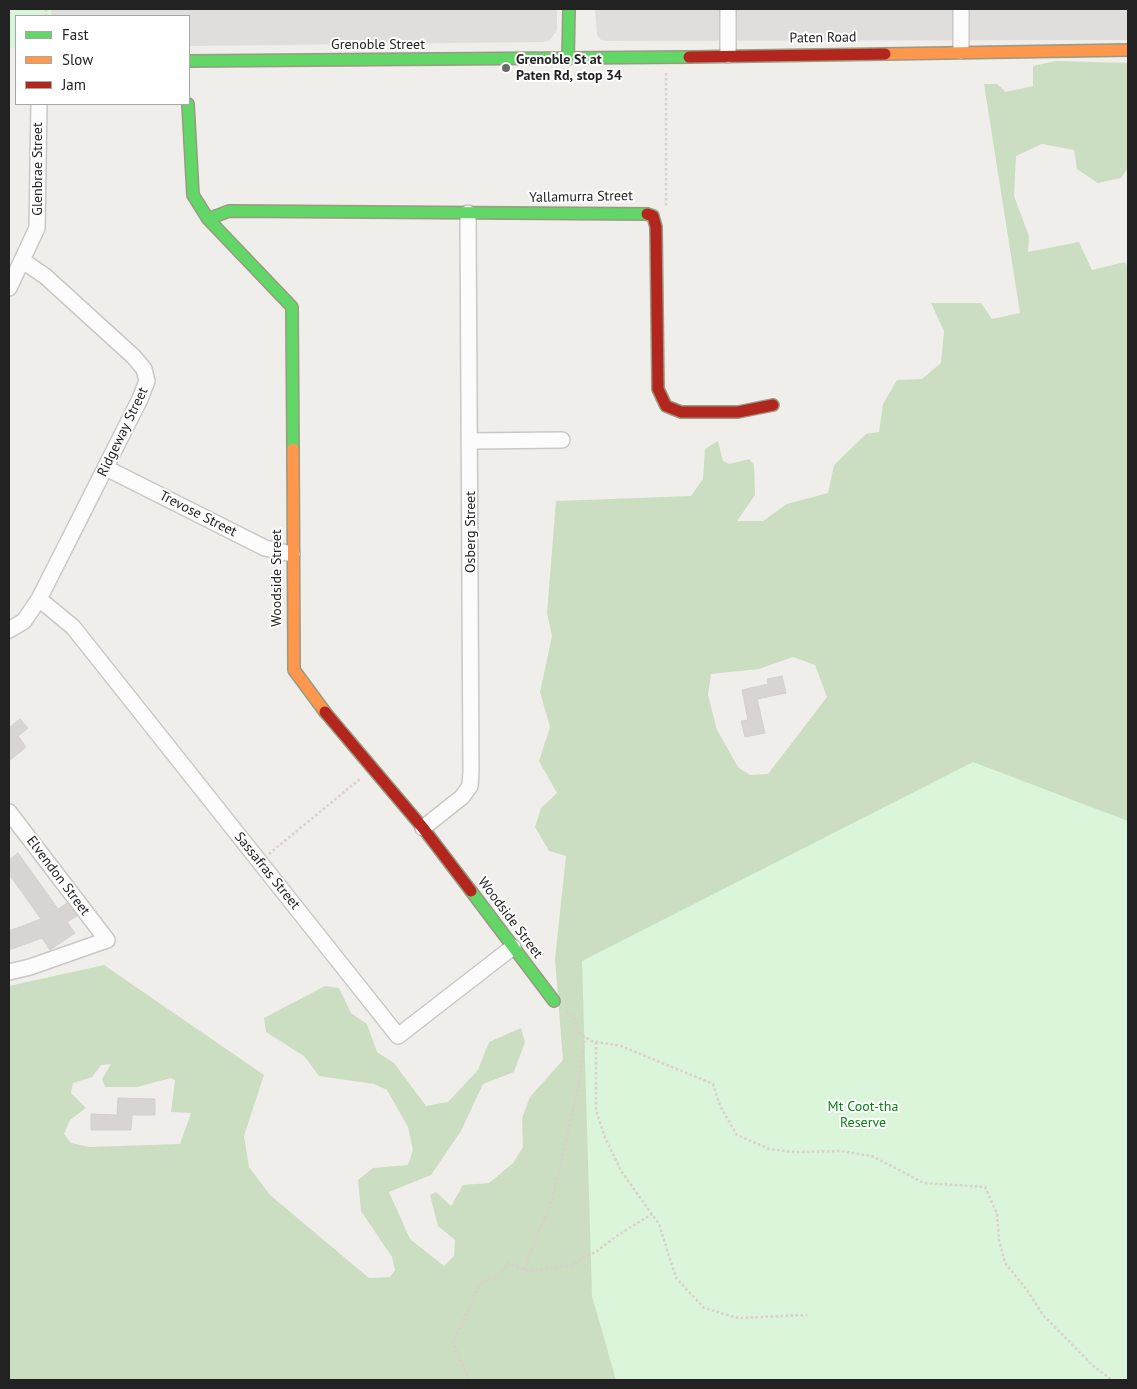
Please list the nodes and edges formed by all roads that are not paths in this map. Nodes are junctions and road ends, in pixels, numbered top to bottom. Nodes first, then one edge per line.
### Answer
1 (569, 9) edge
2 (728, 9) edge
3 (961, 9) edge
4 (1128, 50) edge
5 (961, 51) junction
6 (728, 55) junction
7 (568, 58) junction
8 (190, 60) edge
9 (39, 105) edge
10 (188, 105) edge
11 (468, 213) junction
12 (208, 220) junction
13 (23, 261) junction
14 (9, 288) edge
15 (773, 405) dead end
16 (562, 440) dead end
17 (470, 441) junction
18 (106, 468) junction
19 (292, 554) junction
20 (39, 599) junction
21 (9, 630) edge
22 (9, 812) edge
23 (422, 828) junction
24 (513, 947) junction
25 (9, 972) edge
26 (554, 1000) road end

1 - 7 street
2 - 6 street
3 - 5 street
4 - 5 street, Paten Road
5 - 6 street, Paten Road
6 - 7 street, Paten Road
7 - 8 street, Grenoble Street
9 - 13 street, Glenbrae Street
10 - 12 street, Woodside Street
11 - 12 street, Yallamurra Street
11 - 15 street, Yallamurra Street
11 - 17 street, Osberg Street
12 - 19 street, Woodside Street
13 - 14 street, Glenbrae Street
13 - 18 street, Ridgeway Street
16 - 17 street
17 - 23 street, Osberg Street
18 - 19 street, Trevose Street
18 - 20 street, Ridgeway Street
19 - 23 street, Woodside Street
20 - 21 street, Ridgeway Street
20 - 24 street, Sassafras Street
22 - 25 street, Elvendon Street
23 - 24 street, Woodside Street
24 - 26 street, Woodside Street

